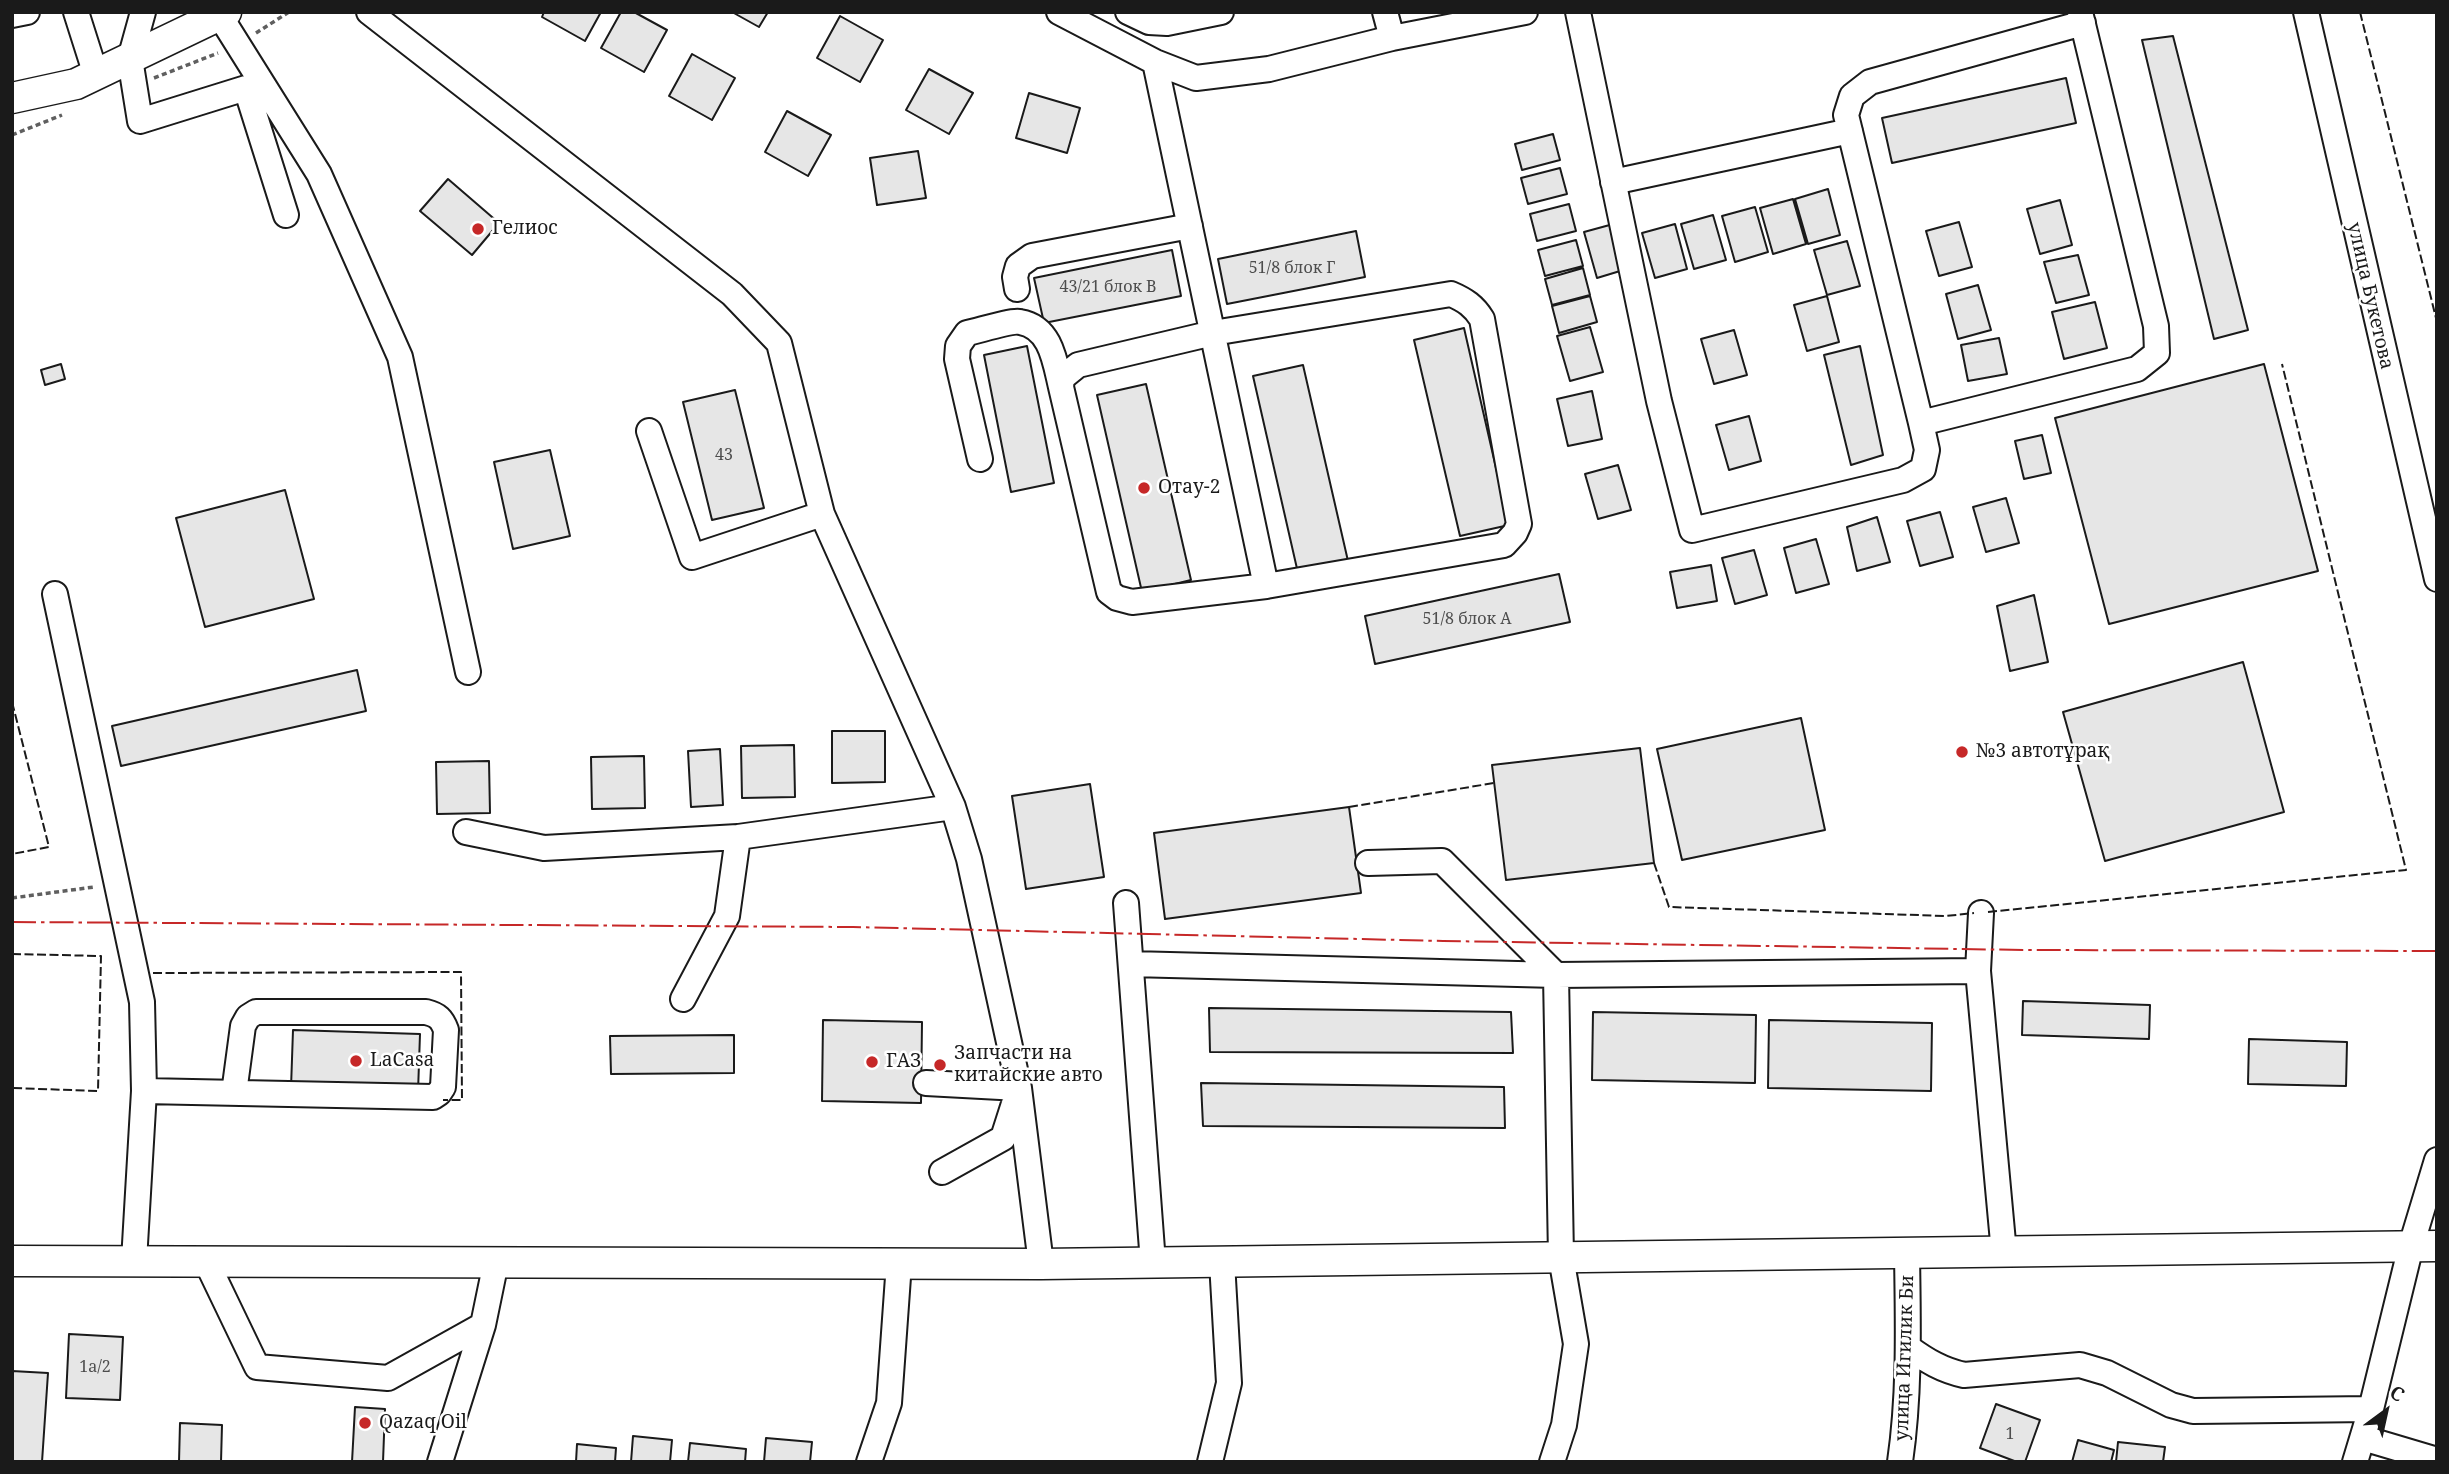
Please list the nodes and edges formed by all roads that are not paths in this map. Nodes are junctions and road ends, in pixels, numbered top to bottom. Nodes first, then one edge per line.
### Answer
1 (27, 12) edge
2 (76, 12) edge
3 (143, 12) edge
4 (369, 12) edge
5 (1128, 12) edge
6 (1221, 12) edge
7 (1385, 12) edge
8 (1525, 12) edge
9 (1578, 12) edge
10 (2306, 12) edge
11 (223, 14) edge
12 (1065, 14) edge
13 (12, 15) edge
14 (2081, 17) edge
15 (1392, 38) junction
16 (130, 59) junction
17 (1155, 62) junction
18 (96, 75) junction
19 (12, 97) edge
20 (1850, 131) junction
21 (1613, 182) junction
22 (286, 215) dead end
23 (1190, 226) junction
24 (1017, 289) dead end
25 (1213, 333) junction
26 (1061, 387) junction
27 (1921, 423) junction
28 (649, 431) dead end
29 (980, 459) dead end
30 (822, 514) junction
31 (2437, 579) edge
32 (1266, 586) junction
33 (55, 594) dead end
34 (467, 672) dead end
35 (953, 807) junction
36 (466, 832) dead end
37 (738, 837) junction
38 (1368, 863) dead end
39 (1126, 903) dead end
40 (1981, 913) dead end
41 (1131, 964) junction
42 (1978, 971) junction
43 (1556, 975) junction
44 (682, 999) dead end
45 (926, 1083) dead end
46 (1019, 1088) junction
47 (144, 1091) junction
48 (234, 1093) junction
49 (2437, 1160) edge
50 (942, 1172) dead end
51 (2424, 1246) edge
52 (2004, 1253) junction
53 (1907, 1254) junction
54 (1560, 1257) junction
55 (12, 1261) edge
56 (134, 1261) junction
57 (496, 1262) junction
58 (1222, 1262) junction
59 (207, 1263) junction
60 (1153, 1263) junction
61 (899, 1264) junction
62 (1041, 1264) junction
63 (483, 1325) junction
64 (1909, 1348) junction
65 (2371, 1409) junction
66 (2363, 1438) junction
67 (2437, 1460) edge
68 (440, 1462) edge
69 (869, 1462) edge
70 (1210, 1462) edge
71 (1552, 1462) edge
72 (1900, 1462) edge
73 (2355, 1462) edge

1 - 13 street
2 - 18 street
3 - 16 street
4 - 30 street
5 - 6 street
7 - 15 street
8 - 15 street
9 - 21 street
10 - 31 street, улица Букетова
11 - 16 main road
11 - 34 street
12 - 17 street
14 - 20 street
14 - 27 street
15 - 17 street
16 - 18 main road
16 - 22 street
17 - 23 street
18 - 19 main road
20 - 21 street
20 - 27 street
21 - 27 street
23 - 24 street
23 - 25 street
25 - 26 street
25 - 32 street
25 - 32 street
26 - 29 street
26 - 32 street
28 - 30 street
30 - 35 street
33 - 47 street
35 - 37 street
35 - 46 street
36 - 37 street
37 - 44 street
38 - 43 street
39 - 41 street
40 - 42 street
41 - 43 street
41 - 60 street
42 - 43 street
42 - 52 street
43 - 54 street
45 - 46 street
46 - 50 street
46 - 62 street
47 - 48 street
47 - 56 street
48 - 48 street
49 - 51 street
51 - 52 main road
51 - 65 street
52 - 53 main road
53 - 54 main road
53 - 64 street, улица Игилик Би
54 - 58 main road
54 - 71 street
55 - 56 main road
56 - 59 main road
57 - 59 main road
57 - 61 main road
57 - 63 street
58 - 60 main road
58 - 70 street
59 - 63 street
60 - 62 main road
61 - 62 main road
61 - 69 street
63 - 68 street
64 - 65 street
64 - 72 street, улица Игилик Би
65 - 66 street
66 - 67 street
66 - 73 street

